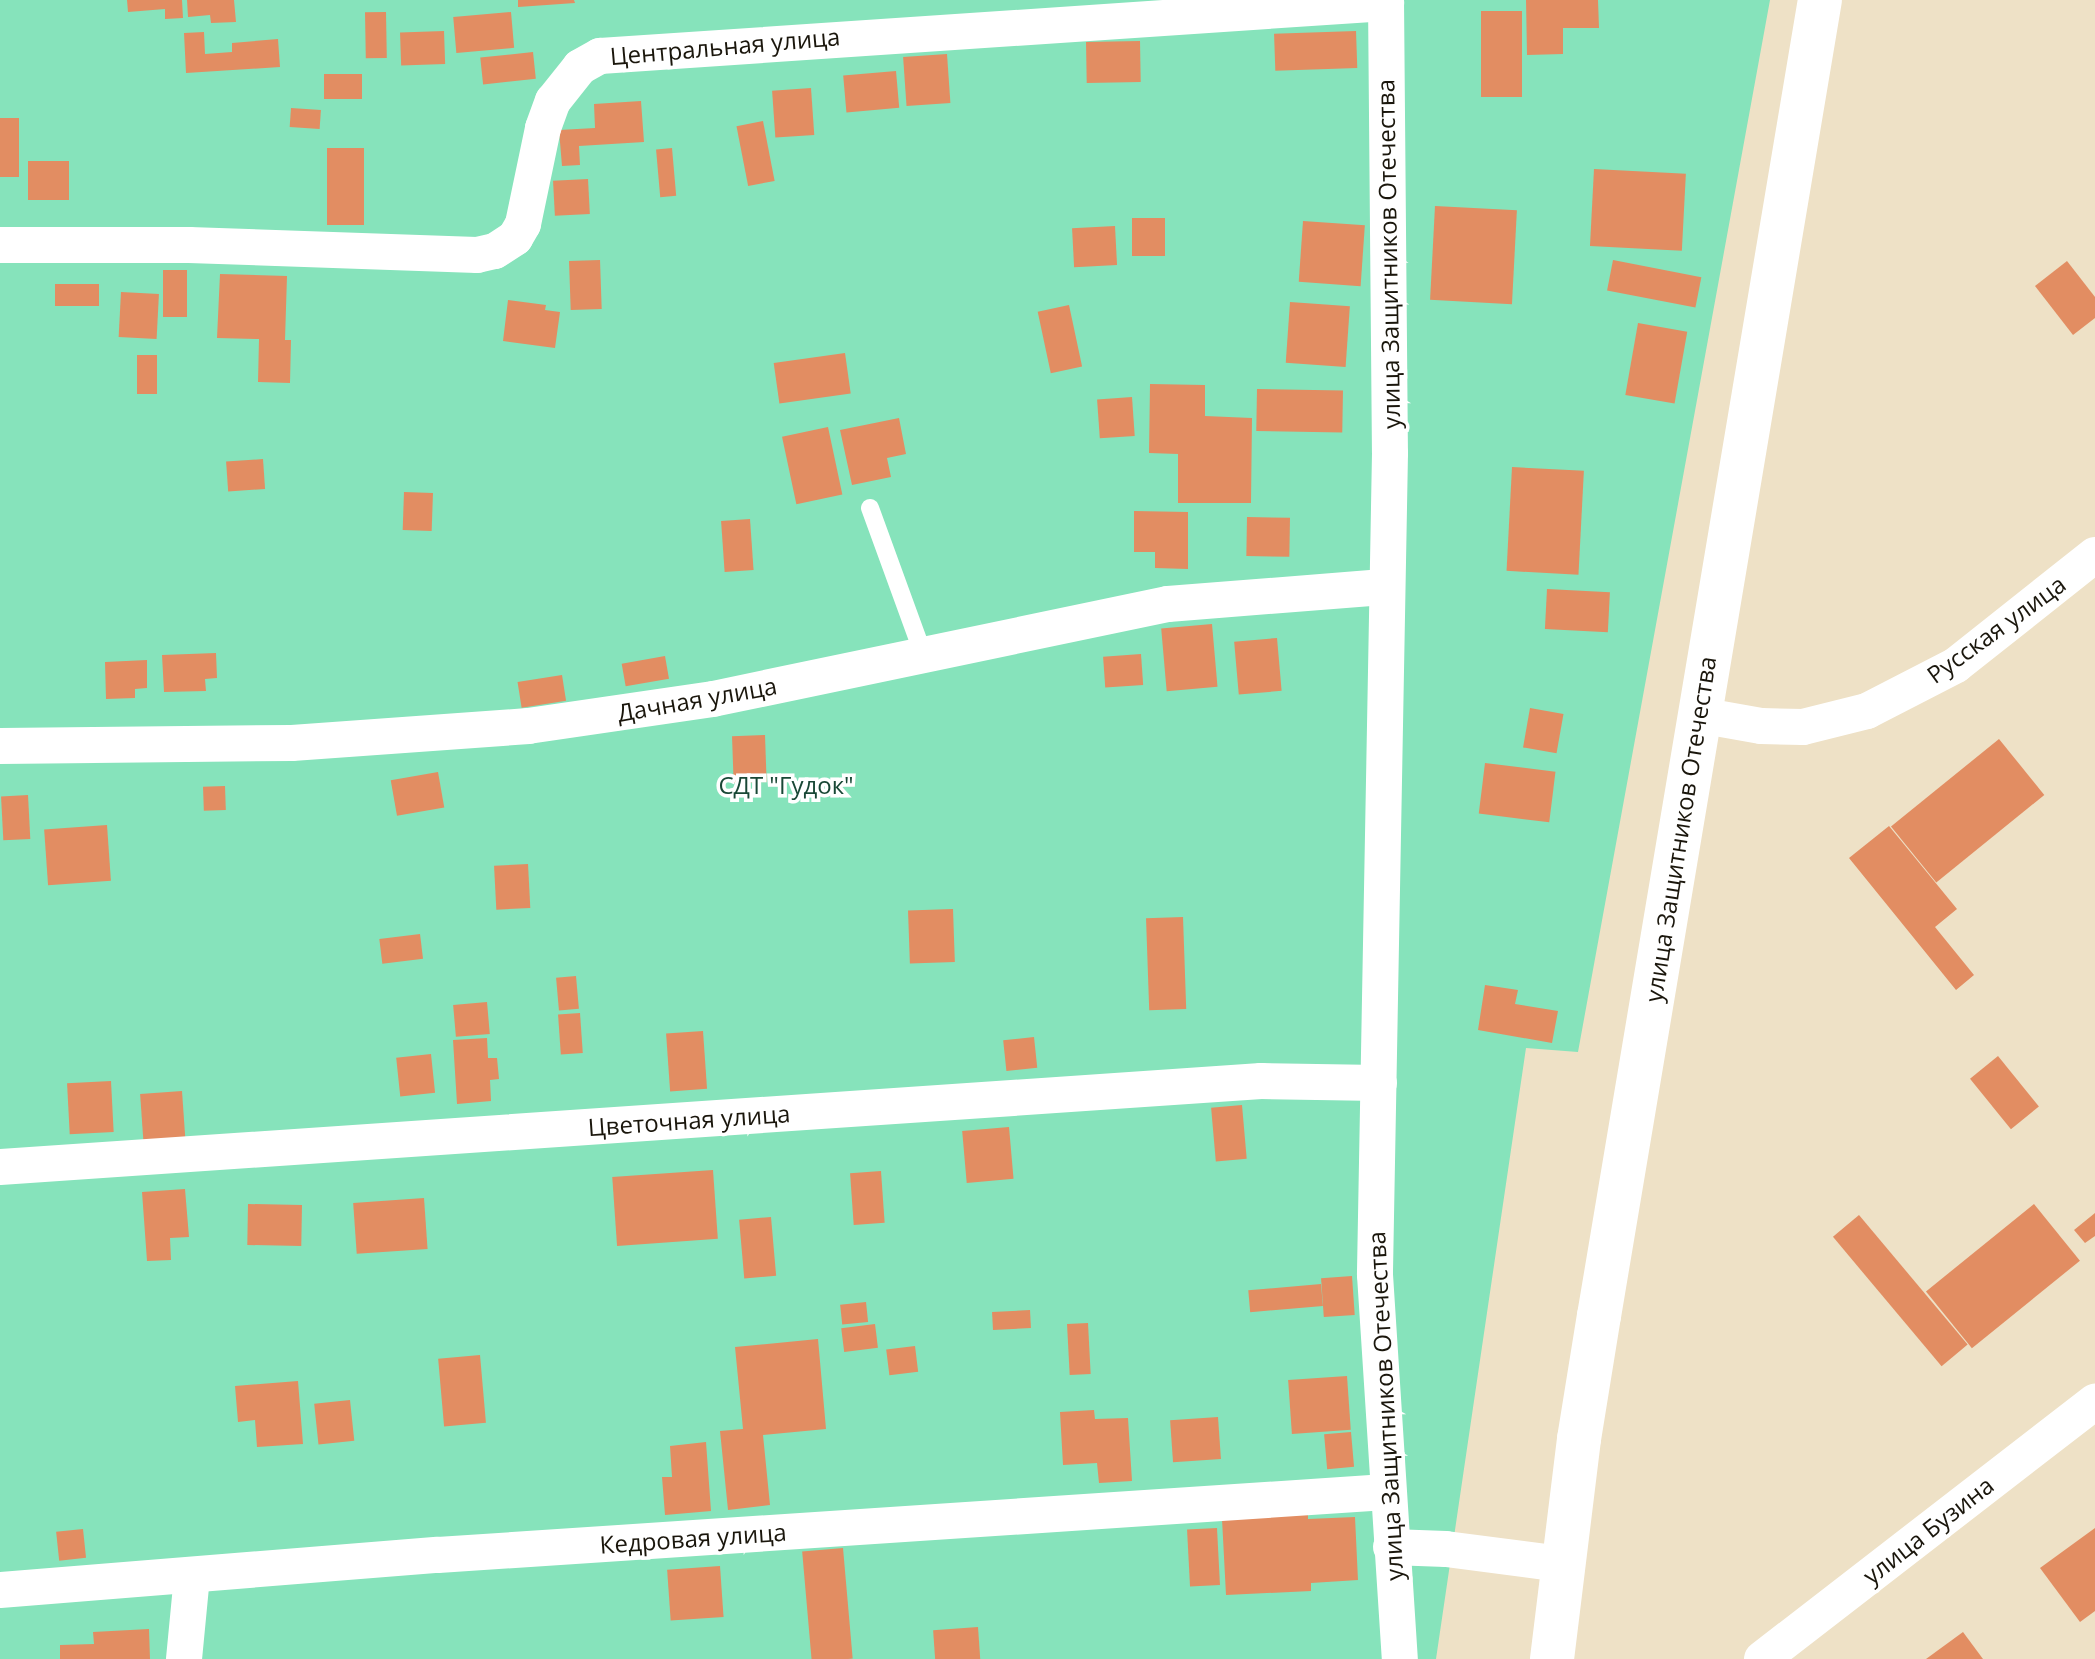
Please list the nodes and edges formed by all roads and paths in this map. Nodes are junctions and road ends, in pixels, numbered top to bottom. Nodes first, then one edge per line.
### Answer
1 (1820, 0) edge
2 (1386, 1) edge
3 (0, 245) edge
4 (870, 508) dead end
5 (2095, 555) edge
6 (1386, 587) junction
7 (924, 656) junction
8 (1699, 715) junction
9 (0, 746) edge
10 (1379, 1083) junction
11 (0, 1167) edge
12 (2095, 1402) edge
13 (1386, 1492) junction
14 (1391, 1547) junction
15 (1562, 1564) junction
16 (192, 1576) junction
17 (0, 1590) edge
18 (184, 1659) edge
19 (1400, 1659) edge
20 (1552, 1659) edge
21 (1762, 1659) edge

1 - 8 main road, улица Защитников Отечества
2 - 3 street, Центральная улица
2 - 6 street, улица Защитников Отечества
4 - 7 lane
5 - 8 street, Русская улица
6 - 7 street, Дачная улица
6 - 10 street, улица Защитников Отечества
7 - 9 street, Дачная улица
8 - 15 main road, улица Защитников Отечества
10 - 11 street, Цветочная улица
10 - 13 street, улица Защитников Отечества
12 - 21 street, улица Бузина
13 - 14 street, улица Защитников Отечества
13 - 16 street, Кедровая улица
14 - 15 street
14 - 19 street, улица Защитников Отечества
15 - 20 main road, улица Защитников Отечества
16 - 17 street, Кедровая улица
16 - 18 street

